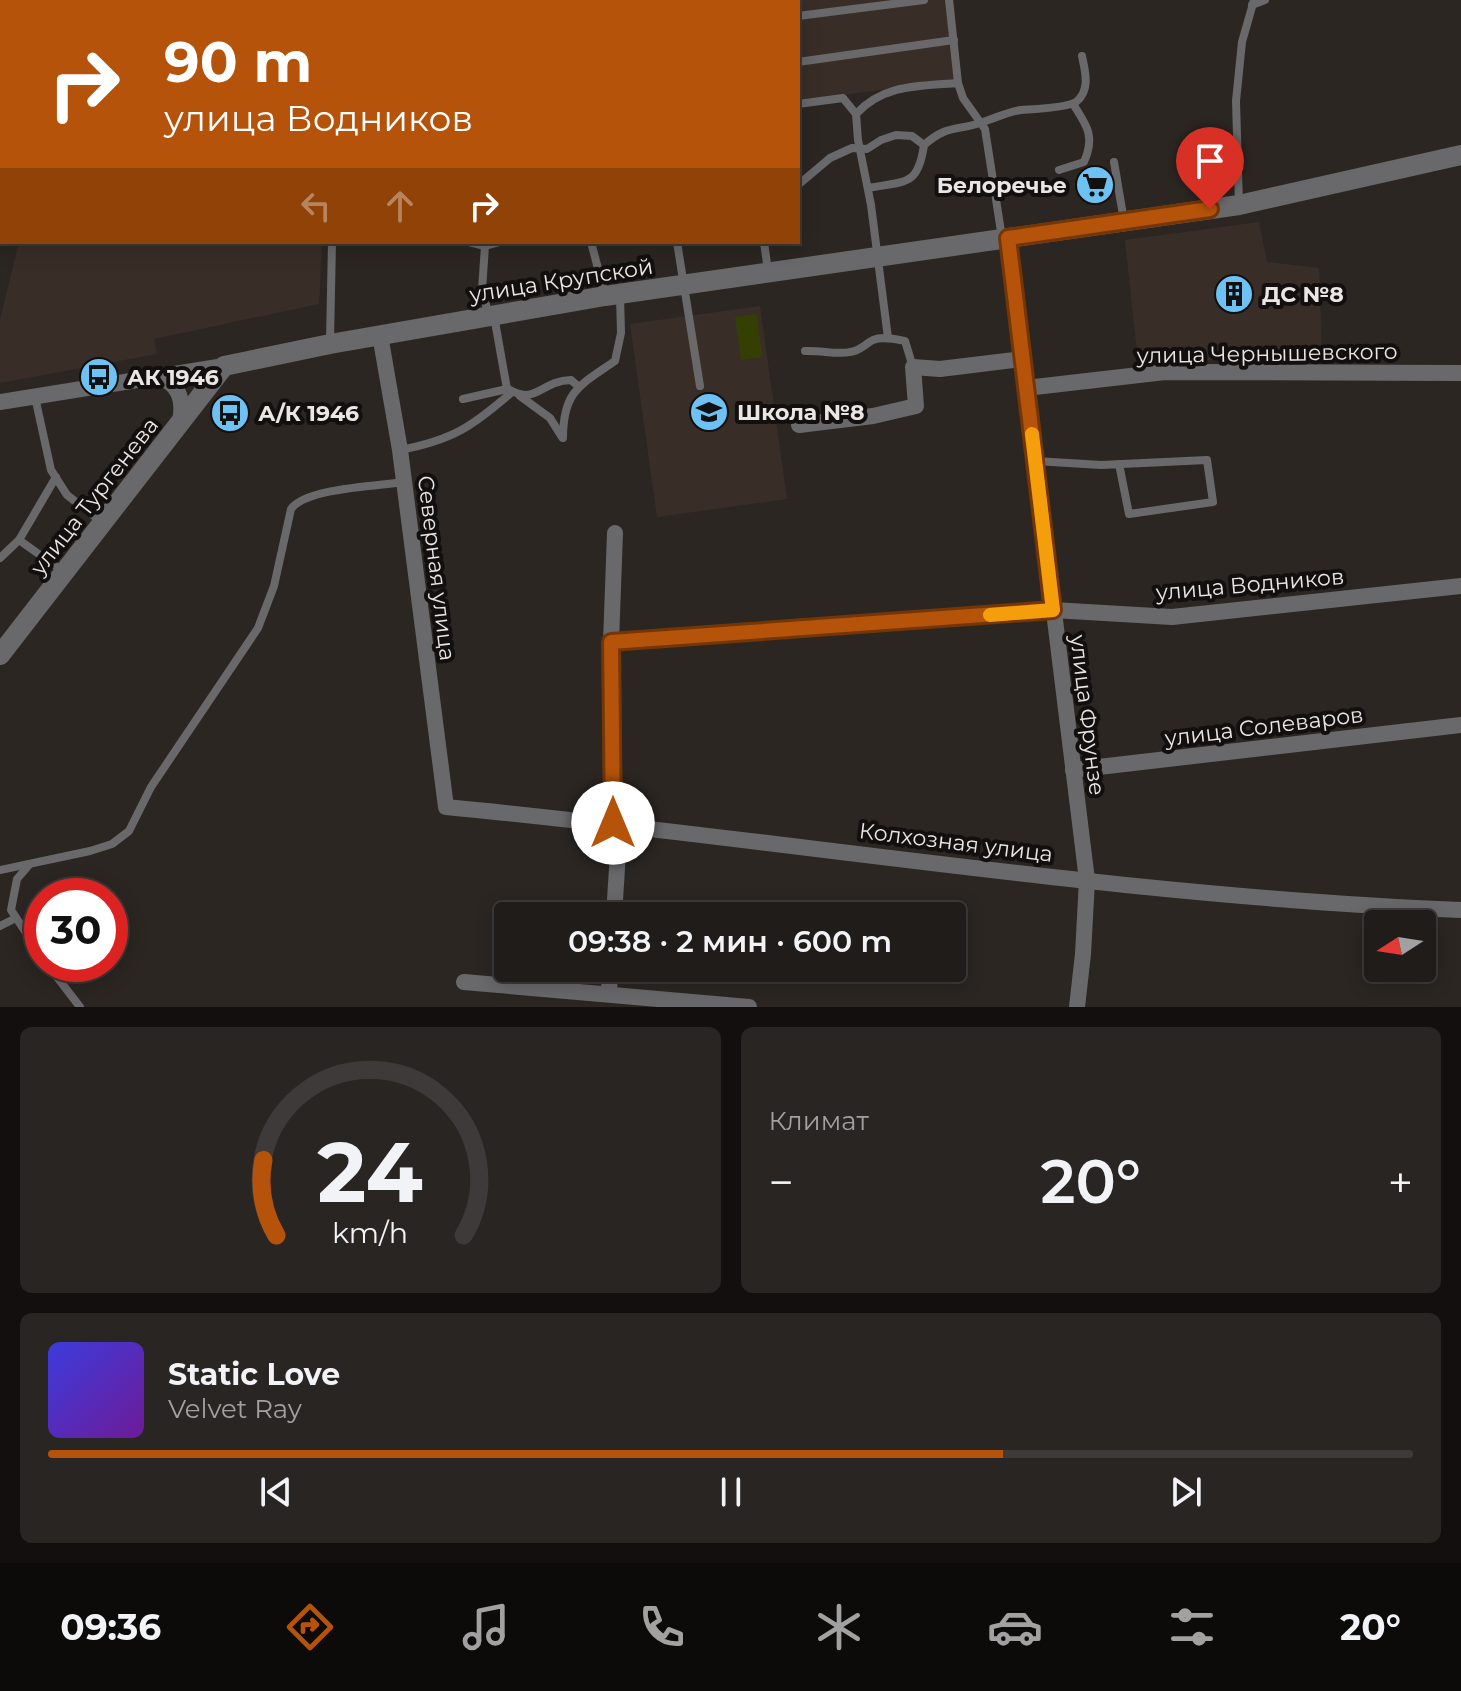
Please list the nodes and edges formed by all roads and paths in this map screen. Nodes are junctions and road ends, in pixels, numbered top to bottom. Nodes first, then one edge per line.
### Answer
1 (924, 0) edge
2 (949, 0) edge
3 (1265, 0) edge
4 (1253, 3) edge
5 (800, 16) edge
6 (954, 40) junction
7 (1082, 56) dead end
8 (800, 62) edge
9 (958, 83) junction
10 (800, 104) edge
11 (1073, 104) junction
12 (856, 114) junction
13 (981, 123) junction
14 (924, 145) junction
15 (859, 148) junction
16 (1461, 155) edge
17 (1114, 162) dead end
18 (1059, 170) dead end
19 (800, 183) edge
20 (868, 188) junction
21 (1239, 205) junction
22 (1124, 222) junction
23 (1005, 239) junction
24 (332, 244) edge
25 (477, 244) edge
26 (492, 244) edge
27 (592, 244) edge
28 (677, 244) edge
29 (764, 244) edge
30 (485, 246) junction
31 (877, 256) junction
32 (768, 271) junction
33 (684, 284) junction
34 (612, 295) junction
35 (491, 316) junction
36 (380, 335) junction
37 (888, 338) junction
38 (330, 344) junction
39 (805, 351) dead end
40 (1022, 359) junction
41 (224, 366) junction
42 (913, 367) junction
43 (1461, 373) edge
44 (156, 377) junction
45 (700, 386) dead end
46 (579, 387) junction
47 (1026, 388) junction
48 (513, 392) junction
49 (35, 396) junction
50 (463, 399) dead end
51 (0, 402) edge
52 (799, 425) dead end
53 (178, 428) junction
54 (400, 450) junction
55 (1036, 461) junction
56 (1119, 464) junction
57 (56, 477) junction
58 (404, 482) junction
59 (104, 524) junction
60 (615, 533) dead end
61 (19, 540) junction
62 (0, 558) edge
63 (65, 573) junction
64 (1461, 586) edge
65 (1053, 610) junction
66 (611, 642) junction
67 (0, 655) edge
68 (1461, 725) edge
69 (1073, 770) junction
70 (446, 807) joint
71 (613, 823) junction
72 (30, 864) junction
73 (0, 870) edge
74 (1087, 880) junction
75 (615, 902) edge
76 (1461, 910) edge
77 (16, 918) junction
78 (0, 926) edge
79 (24, 930) edge
80 (61, 982) edge
81 (464, 982) dead end
82 (609, 982) edge
83 (609, 993) junction
84 (80, 1007) edge
85 (749, 1007) edge
86 (1077, 1007) edge

1 - 5 lane
2 - 6 lane
3 - 4 lane
4 - 21 lane
6 - 8 lane
6 - 9 lane
7 - 11 lane
9 - 12 lane
9 - 13 lane
10 - 12 lane
11 - 13 lane
11 - 18 lane
12 - 15 lane
13 - 14 lane
13 - 23 lane
14 - 15 lane
14 - 20 lane
15 - 19 lane
15 - 20 lane
16 - 21 street, улица Крупской
17 - 22 lane
20 - 31 lane
21 - 22 street, улица Крупской
22 - 23 street, улица Крупской
23 - 31 street, улица Крупской
23 - 40 street, улица Фрунзе
24 - 38 lane
25 - 30 lane
26 - 30 lane
27 - 34 lane
28 - 33 lane
29 - 32 lane
30 - 35 lane
31 - 32 street, улица Крупской
31 - 37 lane
32 - 33 street, улица Крупской
33 - 34 street, улица Крупской
33 - 45 lane
34 - 35 street, улица Крупской
34 - 46 lane
35 - 36 street, улица Крупской
35 - 48 lane
36 - 38 street, улица Крупской
36 - 54 street, Северная улица
37 - 39 lane
37 - 42 lane
38 - 41 street, улица Крупской
40 - 42 street
40 - 47 street, улица Фрунзе
41 - 44 street, улица Крупской
41 - 53 street, улица Тургенева
42 - 52 street
43 - 47 street, улица Чернышевского
44 - 49 street, улица Крупской
44 - 53 street
46 - 48 lane
46 - 48 lane
47 - 55 street, улица Фрунзе
48 - 50 lane
48 - 54 lane
49 - 51 street, улица Крупской
49 - 57 lane
53 - 59 street, улица Тургенева
54 - 58 street, Северная улица
55 - 56 lane
55 - 65 street, улица Фрунзе
56 - 56 lane
57 - 59 lane
57 - 61 lane
58 - 70 street, Северная улица
58 - 72 lane
59 - 63 street, улица Тургенева
60 - 66 street
61 - 62 lane
61 - 63 lane
63 - 67 street, улица Тургенева
64 - 65 street, улица Водников
65 - 66 street, улица Водников
65 - 69 street, улица Фрунзе
66 - 71 street
68 - 69 street, улица Солеваров
69 - 74 street, улица Фрунзе
70 - 71 street, Колхозная улица
71 - 74 street, Колхозная улица
71 - 75 street
72 - 73 lane
72 - 77 lane
74 - 76 street, Колхозная улица
74 - 86 street, улица Фрунзе
77 - 78 lane
77 - 79 lane
80 - 84 lane
81 - 83 street
82 - 83 street
83 - 85 street

